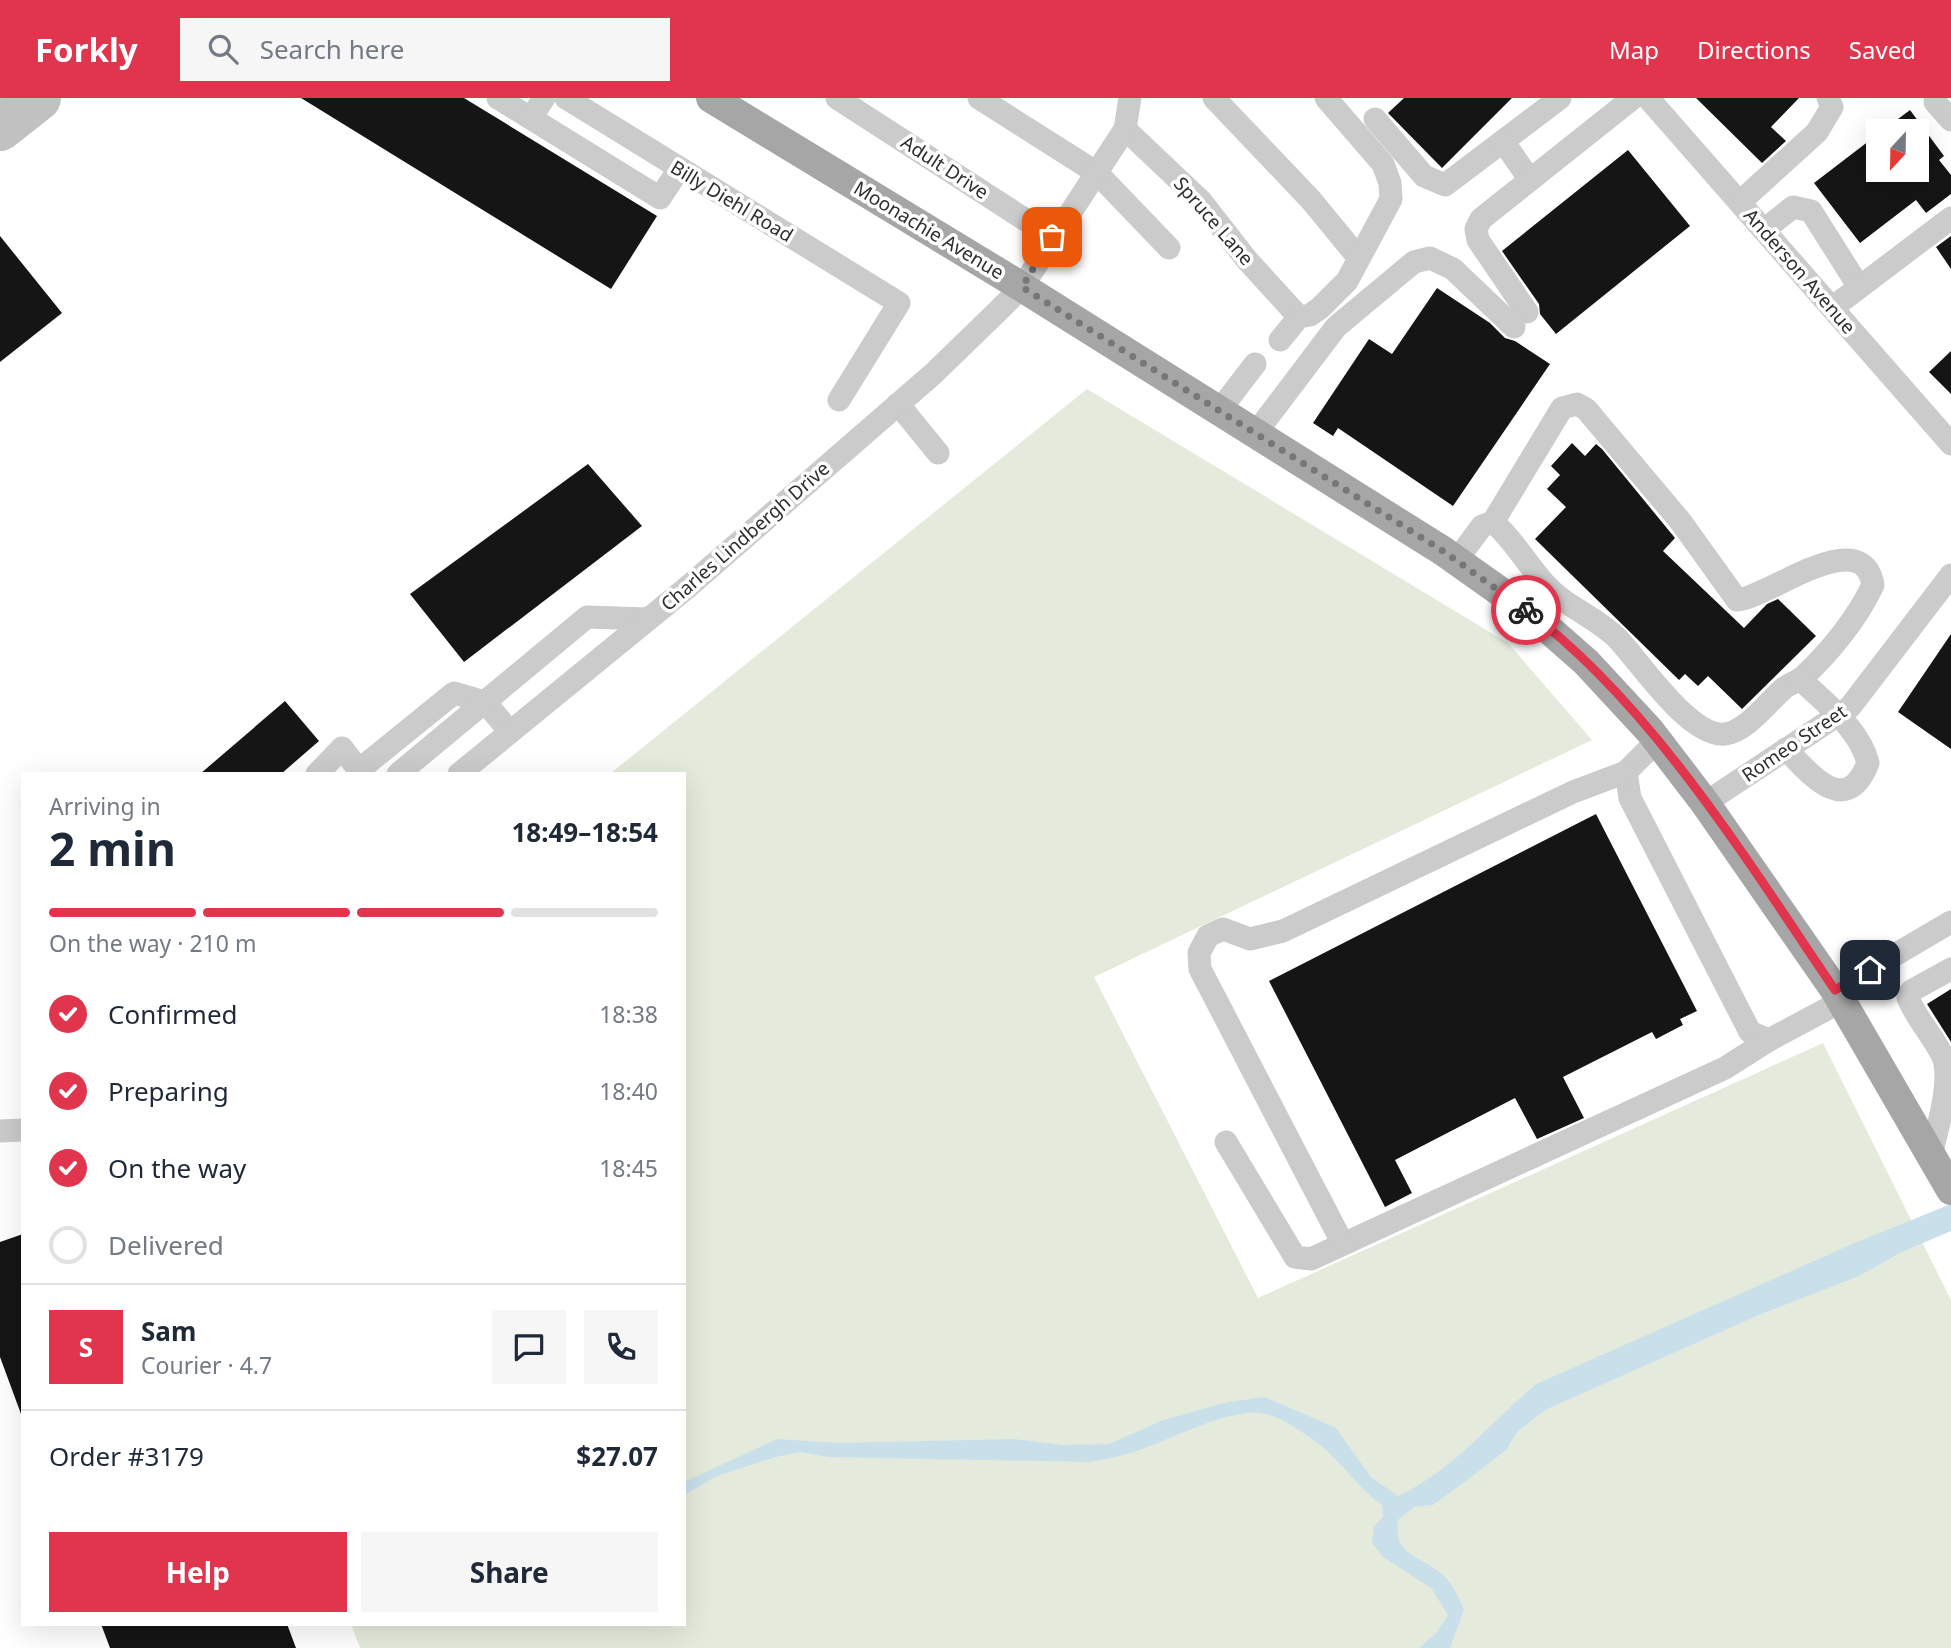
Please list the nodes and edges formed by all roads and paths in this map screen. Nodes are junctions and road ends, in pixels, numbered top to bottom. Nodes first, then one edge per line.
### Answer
1 (498, 98) edge
2 (544, 98) edge
3 (566, 98) edge
4 (711, 98) edge
5 (837, 98) edge
6 (979, 98) edge
7 (1130, 98) edge
8 (1214, 98) edge
9 (1326, 98) edge
10 (1560, 98) edge
11 (1633, 98) edge
12 (1648, 98) edge
13 (1828, 98) edge
14 (1935, 102) dead end
15 (531, 118) junction
16 (1951, 120) edge
17 (1368, 128) junction
18 (1125, 129) junction
19 (1503, 142) junction
20 (679, 169) junction
21 (1097, 173) junction
22 (1530, 180) junction
23 (1740, 202) junction
24 (1951, 218) edge
25 (1764, 230) junction
26 (1052, 237) junction
27 (1169, 248) dead end
28 (1357, 256) junction
29 (1022, 287) junction
30 (1859, 287) junction
31 (1832, 308) junction
32 (1298, 317) junction
33 (1280, 340) dead end
34 (1255, 364) dead end
35 (839, 400) dead end
36 (898, 404) junction
37 (1219, 411) junction
38 (1255, 434) junction
39 (1951, 443) edge
40 (938, 453) dead end
41 (1493, 522) junction
42 (1455, 561) junction
43 (1951, 575) edge
44 (648, 619) junction
45 (1800, 679) junction
46 (485, 702) junction
47 (1838, 714) junction
48 (510, 732) junction
49 (1657, 741) junction
50 (1786, 749) junction
51 (319, 772) edge
52 (360, 772) edge
53 (400, 772) edge
54 (461, 772) edge
55 (1626, 772) junction
56 (1705, 803) junction
57 (1951, 922) edge
58 (1951, 969) edge
59 (1839, 996) junction
60 (1769, 1040) junction
61 (0, 1130) edge
62 (21, 1130) edge
63 (1226, 1142) dead end
64 (1931, 1156) junction
65 (1951, 1190) edge
66 (1343, 1244) junction

1 - 15 street
2 - 15 street
3 - 20 street, Billy Diehl Road
4 - 29 main road, Moonachie Avenue
5 - 26 street, Adult Drive
6 - 21 street
7 - 18 street
8 - 28 street
9 - 17 street
10 - 19 street
11 - 22 street
12 - 23 street, Anderson Avenue
13 - 23 street
14 - 16 street
15 - 20 street
17 - 19 street
17 - 28 street
18 - 21 street, Charles Lindbergh Drive
18 - 32 street, Spruce Lane
19 - 22 street
20 - 35 street, Billy Diehl Road
21 - 26 street, Charles Lindbergh Drive
21 - 27 street
22 - 38 street
23 - 25 street, Anderson Avenue
24 - 30 street
25 - 30 street
25 - 31 street, Anderson Avenue
26 - 29 street, Charles Lindbergh Drive
28 - 32 street
29 - 36 street, Charles Lindbergh Drive
29 - 37 main road, Moonachie Avenue
30 - 31 street
31 - 39 street, Anderson Avenue
32 - 33 street
34 - 37 street
36 - 40 street
36 - 44 street, Charles Lindbergh Drive
37 - 38 main road, Moonachie Avenue
38 - 42 main road, Moonachie Avenue
41 - 42 street
41 - 45 street
41 - 45 street
42 - 49 main road, Moonachie Avenue
43 - 47 street, Romeo Street
44 - 46 street
44 - 48 street, Charles Lindbergh Drive
45 - 47 street
46 - 48 street
46 - 52 street
46 - 53 street
47 - 50 street, Romeo Street
47 - 50 street
48 - 54 street, Charles Lindbergh Drive
49 - 55 street
49 - 56 main road, Moonachie Avenue
50 - 56 street, Romeo Street
51 - 52 street
55 - 60 street
55 - 66 street
56 - 59 main road, Moonachie Avenue
57 - 59 street
58 - 64 street
59 - 60 street
59 - 64 main road, Moonachie Avenue
60 - 66 street
61 - 62 street
63 - 66 street
64 - 65 main road, Moonachie Avenue

